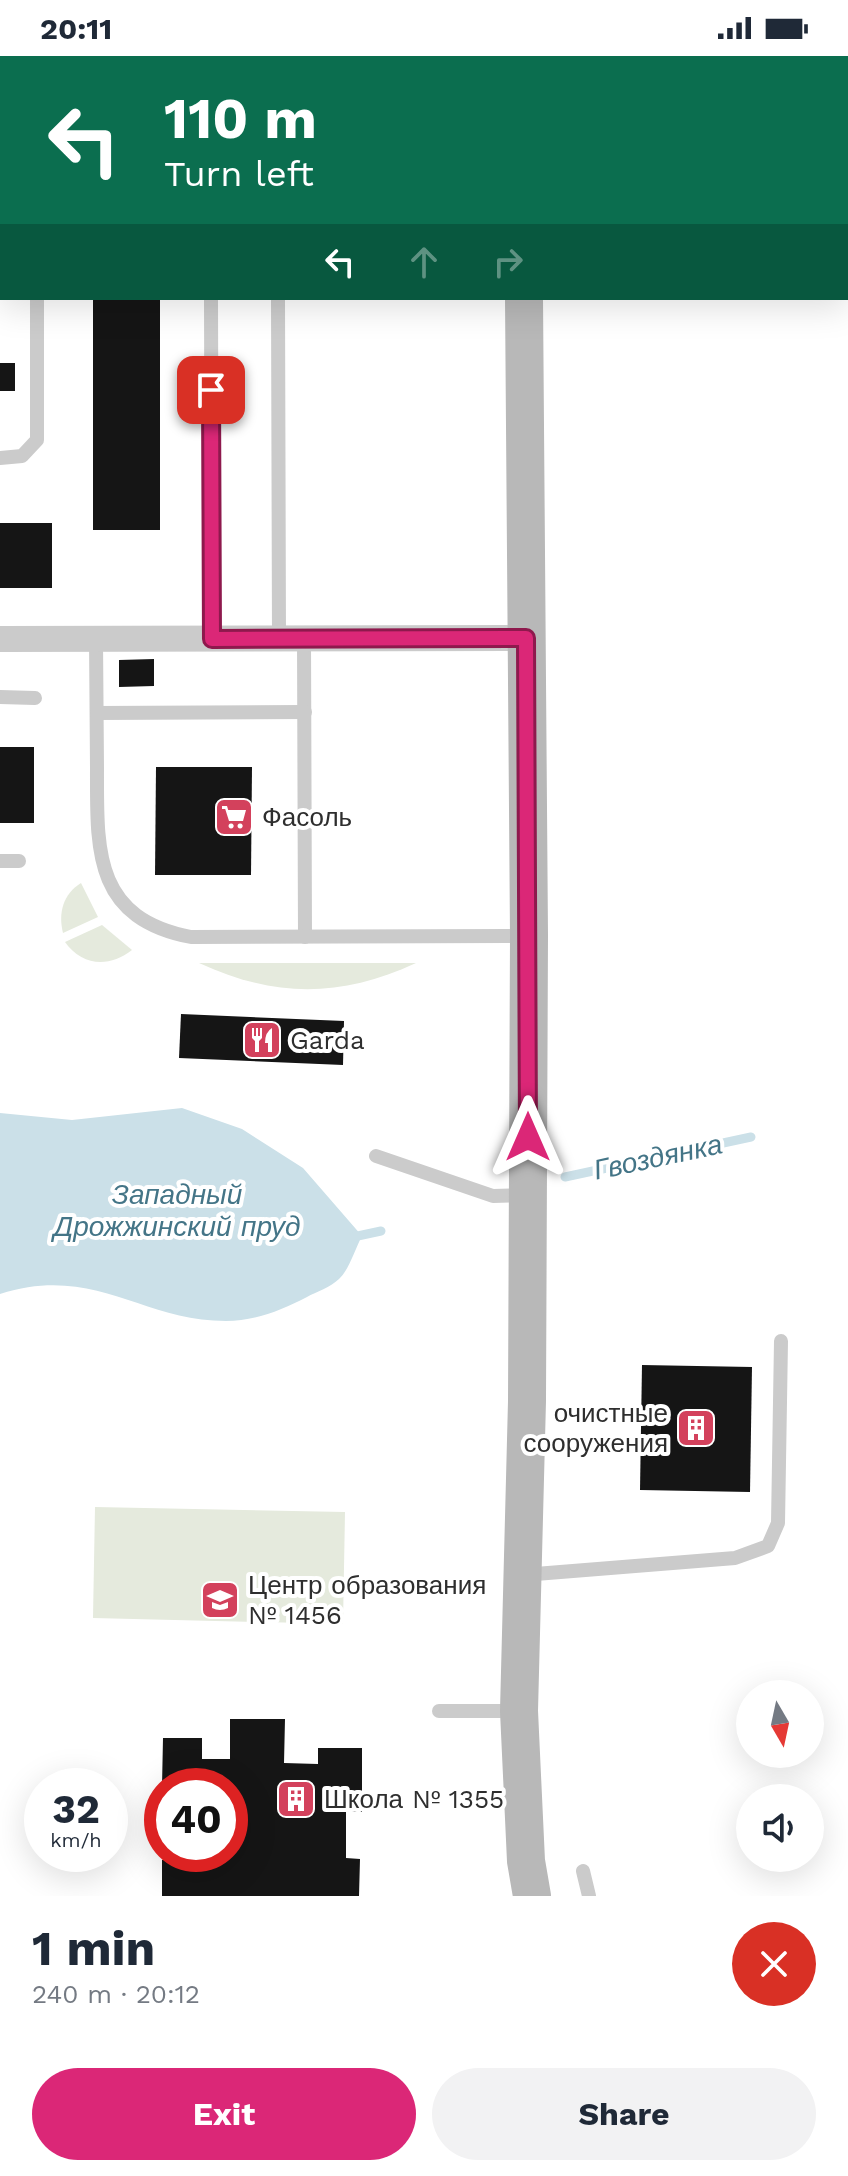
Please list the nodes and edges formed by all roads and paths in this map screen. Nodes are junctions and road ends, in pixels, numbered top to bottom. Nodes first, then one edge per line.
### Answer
1 (37, 300) edge
2 (211, 300) edge
3 (278, 300) edge
4 (524, 300) edge
5 (0, 458) edge
6 (526, 638) junction
7 (0, 639) edge
8 (96, 639) junction
9 (212, 639) junction
10 (292, 639) junction
11 (0, 697) edge
12 (35, 698) dead end
13 (305, 712) junction
14 (97, 713) junction
15 (0, 861) edge
16 (19, 861) dead end
17 (529, 936) junction
18 (305, 937) junction
19 (376, 1156) dead end
20 (528, 1195) junction
21 (781, 1341) dead end
22 (523, 1575) junction
23 (439, 1711) dead end
24 (519, 1711) junction
25 (583, 1871) dead end
26 (532, 1896) edge
27 (589, 1896) edge

1 - 5 lane
2 - 9 lane
3 - 10 lane
4 - 6 street
6 - 10 street
6 - 17 street
7 - 8 street
8 - 9 street
8 - 14 lane
9 - 10 street
10 - 13 lane
11 - 12 lane
13 - 14 lane
13 - 18 lane
14 - 18 lane
15 - 16 lane
17 - 18 lane
17 - 20 street
19 - 20 lane
20 - 22 street
21 - 22 lane
22 - 24 street
23 - 24 lane
24 - 26 street
25 - 27 lane

